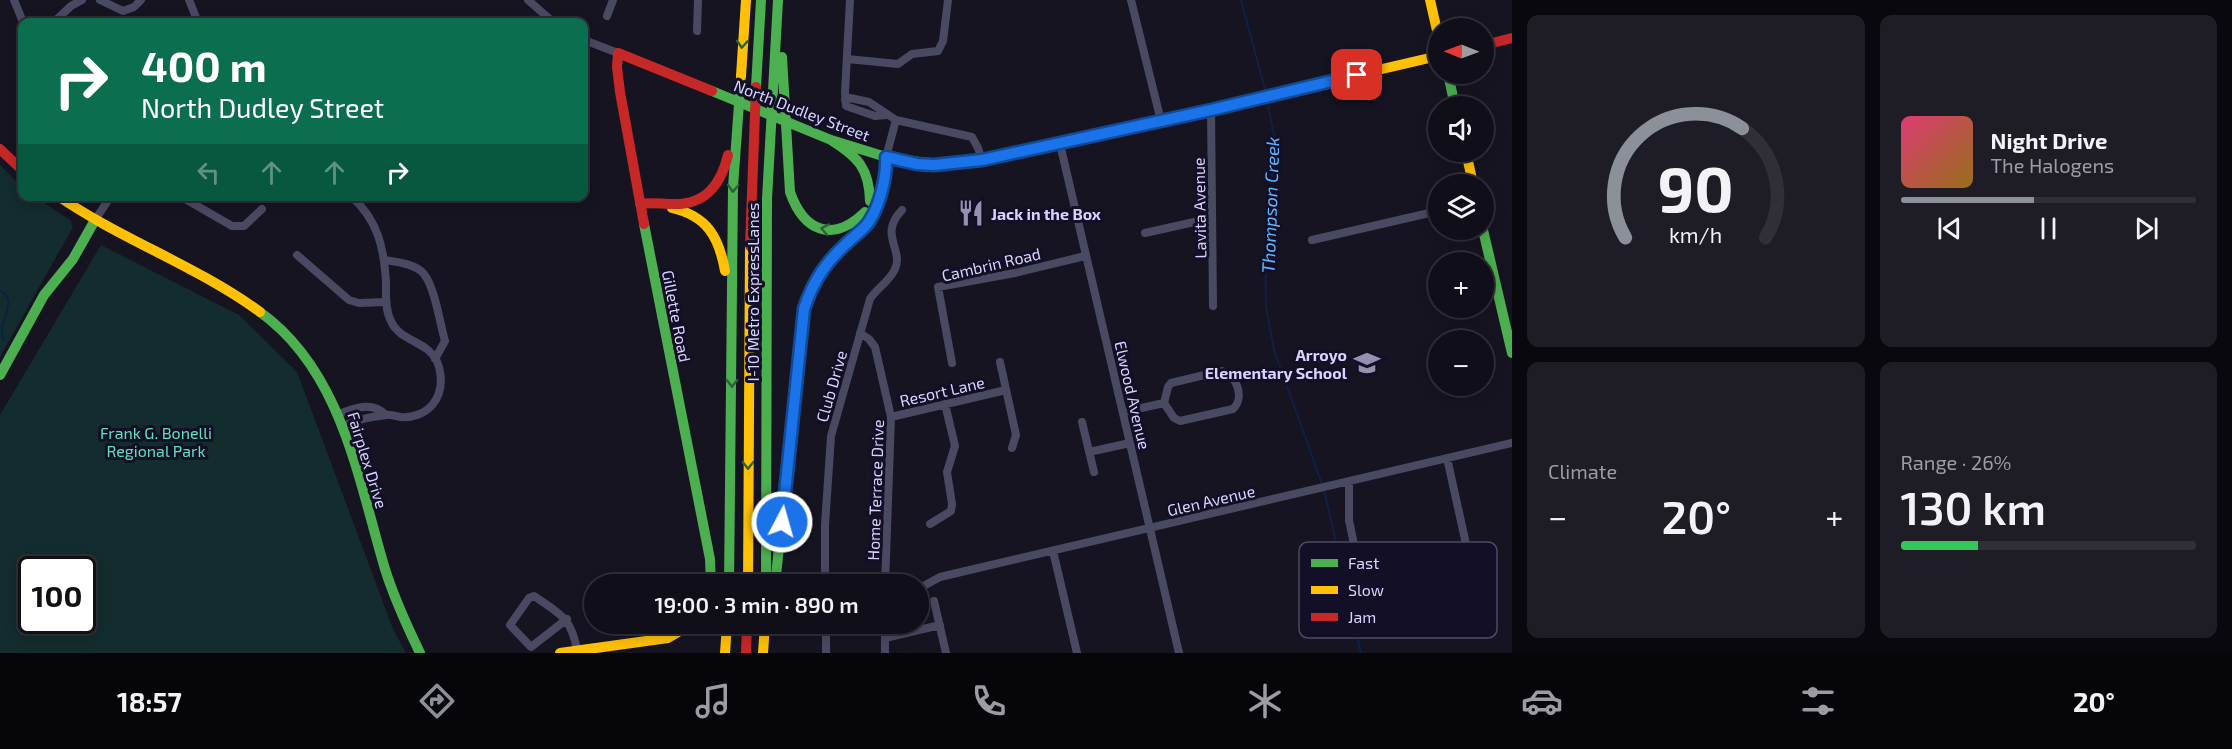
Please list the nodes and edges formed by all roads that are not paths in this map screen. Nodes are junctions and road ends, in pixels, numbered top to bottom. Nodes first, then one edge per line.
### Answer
1 (14, 0) edge
2 (82, 0) edge
3 (100, 0) edge
4 (141, 0) edge
5 (189, 0) edge
6 (528, 0) edge
7 (613, 0) edge
8 (698, 0) edge
9 (746, 0) edge
10 (761, 0) edge
11 (770, 0) edge
12 (778, 0) edge
13 (785, 0) edge
14 (850, 0) edge
15 (948, 0) edge
16 (1131, 0) edge
17 (1430, 0) edge
18 (607, 16) dead end
19 (21, 18) edge
20 (58, 18) edge
21 (195, 18) edge
22 (548, 18) edge
23 (1434, 18) edge
24 (697, 31) dead end
25 (1512, 38) edge
26 (588, 42) edge
27 (1494, 42) edge
28 (618, 53) junction
29 (782, 57) junction
30 (1428, 58) edge
31 (847, 59) junction
32 (739, 88) junction
33 (845, 100) junction
34 (869, 102) junction
35 (1211, 110) junction
36 (865, 112) junction
37 (886, 115) junction
38 (896, 120) junction
39 (1161, 121) junction
40 (831, 140) junction
41 (1060, 144) junction
42 (0, 149) edge
43 (886, 157) junction
44 (982, 160) junction
45 (18, 166) edge
46 (66, 201) edge
47 (108, 201) edge
48 (189, 201) edge
49 (355, 201) edge
50 (870, 201) junction
51 (640, 204) junction
52 (262, 209) dead end
53 (902, 210) dead end
54 (1428, 213) edge
55 (1212, 218) junction
56 (95, 220) junction
57 (1144, 233) dead end
58 (1312, 240) dead end
59 (1485, 240) edge
60 (297, 255) dead end
61 (1086, 256) junction
62 (385, 260) junction
63 (386, 302) junction
64 (1213, 306) dead end
65 (733, 332) junction
66 (860, 333) junction
67 (748, 344) junction
68 (1512, 353) edge
69 (435, 359) junction
70 (1000, 362) dead end
71 (952, 363) dead end
72 (0, 375) edge
73 (1006, 390) junction
74 (1164, 403) junction
75 (945, 404) junction
76 (366, 407) junction
77 (1123, 412) junction
78 (339, 414) junction
79 (386, 415) junction
80 (367, 417) junction
81 (891, 417) junction
82 (1082, 422) dead end
83 (343, 426) junction
84 (1130, 443) junction
85 (1512, 444) edge
86 (1012, 448) dead end
87 (1089, 452) junction
88 (1447, 458) junction
89 (1094, 472) dead end
90 (1349, 482) junction
91 (930, 524) dead end
92 (1150, 528) junction
93 (1353, 542) edge
94 (1466, 542) edge
95 (1053, 551) junction
96 (711, 574) edge
97 (731, 574) edge
98 (748, 574) edge
99 (766, 574) edge
100 (775, 574) edge
101 (776, 574) edge
102 (825, 574) edge
103 (885, 574) edge
104 (929, 583) edge
105 (934, 601) dead end
106 (567, 619) junction
107 (940, 625) junction
108 (675, 634) edge
109 (726, 634) edge
110 (735, 634) edge
111 (747, 634) edge
112 (764, 634) edge
113 (773, 634) edge
114 (826, 634) edge
115 (885, 634) edge
116 (885, 638) junction
117 (577, 650) junction
118 (420, 653) edge
119 (560, 653) edge
120 (725, 653) edge
121 (736, 653) edge
122 (746, 653) edge
123 (763, 653) edge
124 (772, 653) edge
125 (826, 653) edge
126 (885, 653) edge
127 (946, 653) edge
128 (1077, 653) edge
129 (1179, 653) edge

1 - 19 street
2 - 20 street
3 - 4 street
5 - 21 street
6 - 22 street
7 - 18 street
8 - 24 street
9 -> 32 main road
10 - 67 main road
11 - 67 main road, I-10 Metro ExpressLanes
12 - 99 main road, I-10 Metro ExpressLanes
13 - 29 main road
14 - 31 street
15 - 31 street
16 - 39 street
17 - 23 main road
25 - 27 main road
26 - 28 street
28 - 40 main road, North Dudley Street
28 - 51 main road, Gillette Road
50 -> 29 main road
29 - 100 main road
30 - 35 main road, North Dudley Street
31 - 33 street
32 - 51 main road
32 -> 65 main road
33 - 34 street
33 - 36 street
34 - 36 street
34 - 37 street
35 - 39 main road, North Dudley Street
35 - 55 street, Lavita Avenue
36 - 37 street
37 - 38 street
38 - 43 street
38 - 44 street
39 - 41 main road, North Dudley Street
40 - 43 main road, North Dudley Street
40 - 50 main road
41 - 44 main road, North Dudley Street
41 - 61 street, Elwood Avenue
42 - 45 main road
43 - 44 main road, North Dudley Street
43 - 50 main road
43 - 101 main road
46 - 56 main road, Fairplex Drive
47 - 56 street
48 - 52 street
49 - 62 street
51 - 65 main road
51 - 96 main road, Gillette Road
53 - 66 street, Club Drive
54 - 58 street
55 - 57 street
55 - 64 street, Lavita Avenue
56 - 72 main road
56 - 78 main road, Fairplex Drive
59 - 68 main road
60 - 63 street
61 - 71 street, Cambrin Road
61 - 77 street, Elwood Avenue
62 - 63 street
62 - 69 street
63 - 69 street
65 -> 97 main road
66 - 81 street, Home Terrace Drive
66 - 102 street, Club Drive
67 -> 98 main road
69 - 79 street
70 - 73 street, Resort Lane
73 - 75 street, Resort Lane
73 - 86 street
74 - 74 street
74 - 77 street
75 - 81 street, Resort Lane
75 - 91 street
76 - 78 street
76 - 79 street
76 - 80 street
77 - 84 street, Elwood Avenue
78 - 83 main road, Fairplex Drive
79 - 80 street
80 - 83 street
81 - 103 street, Home Terrace Drive
82 - 87 street
83 - 118 main road, Fairplex Drive
84 - 87 street
84 - 92 street, Elwood Avenue
85 - 88 street, Glen Avenue
87 - 89 street
88 - 90 street, Glen Avenue
88 - 94 street
90 - 92 street, Glen Avenue
90 - 93 street
92 - 95 street, Glen Avenue
92 - 129 street, Elwood Avenue
95 - 104 street, Glen Avenue
95 - 128 street
105 - 107 street
106 - 106 street
106 - 117 street
107 - 116 street
107 - 127 street
108 - 117 main road
109 - 120 main road
110 - 121 main road
111 - 122 main road
112 - 123 main road
113 - 124 main road
114 - 125 street
115 - 116 street
116 - 126 street
117 - 119 main road

